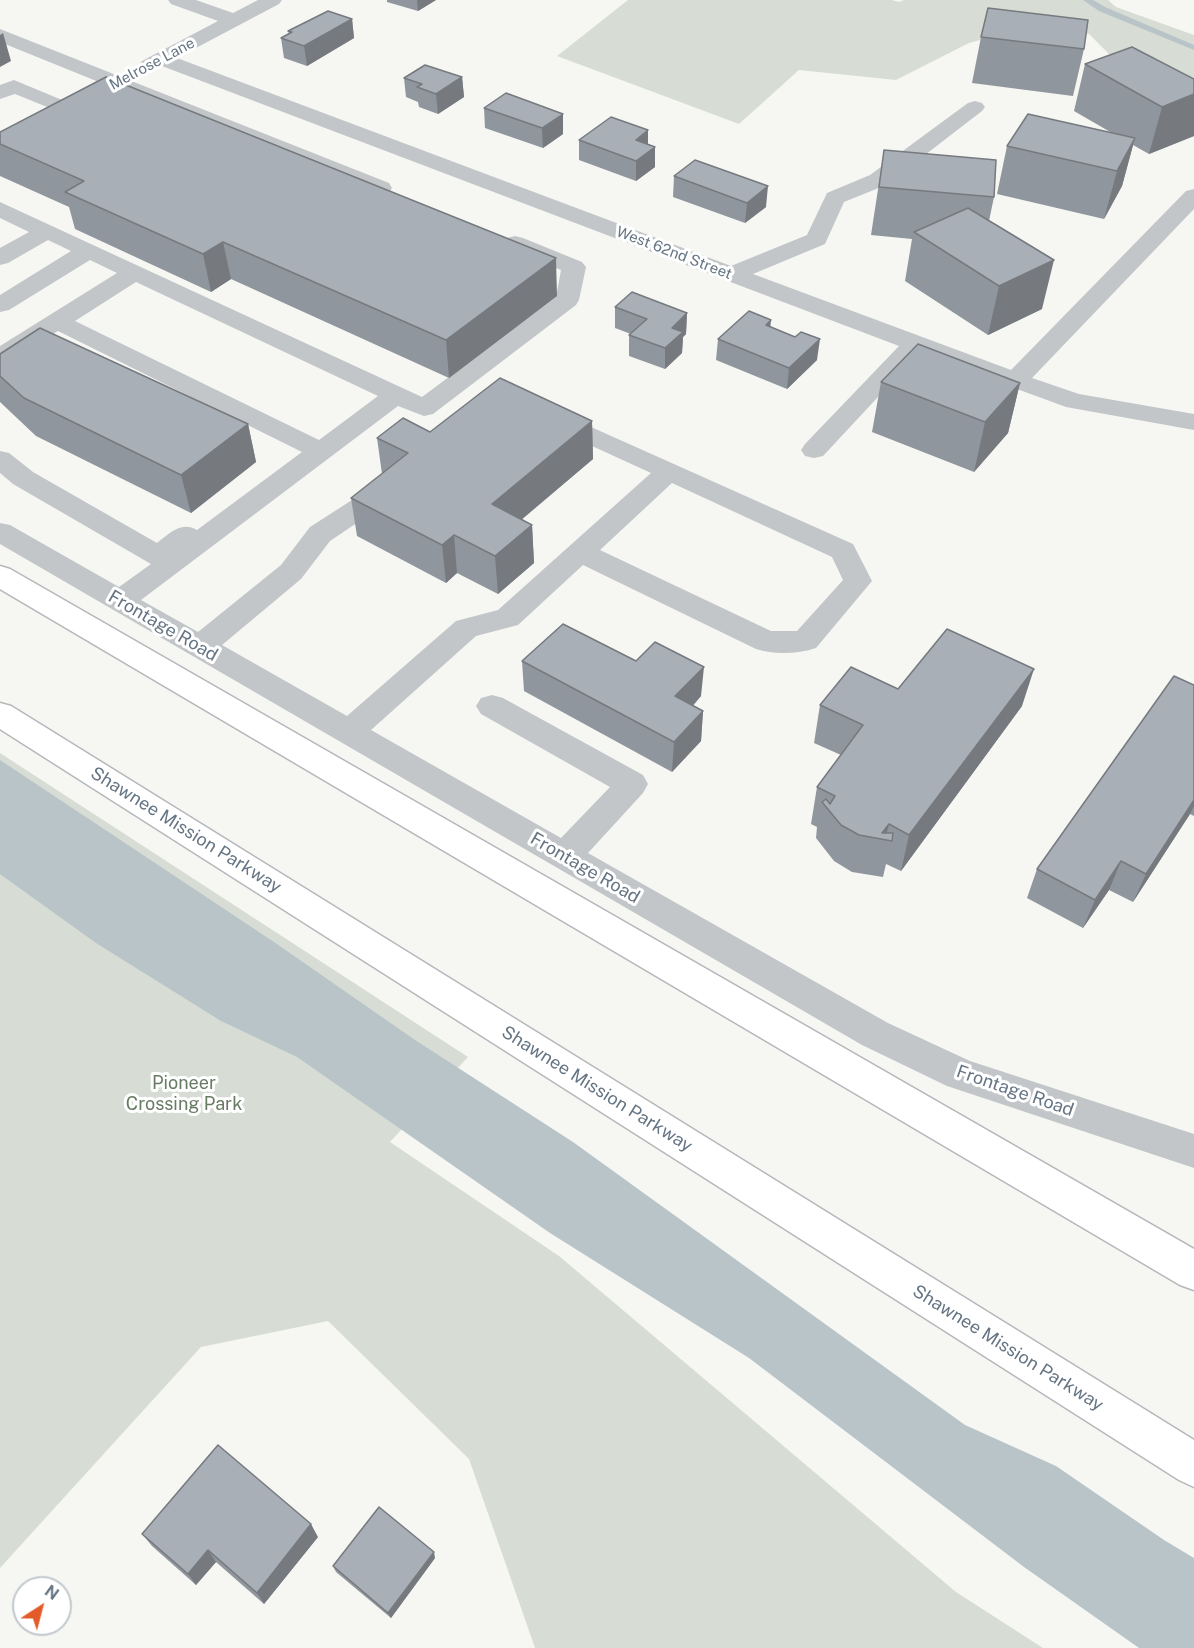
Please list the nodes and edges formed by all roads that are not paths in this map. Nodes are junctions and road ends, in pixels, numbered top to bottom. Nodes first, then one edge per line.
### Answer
1 (178, 0) edge
2 (272, 0) edge
3 (234, 20) junction
4 (0, 35) edge
5 (161, 59) junction
6 (119, 81) junction
7 (0, 93) edge
8 (975, 107) dead end
9 (67, 109) junction
10 (48, 119) edge
11 (400, 196) edge
12 (1194, 196) edge
13 (0, 209) edge
14 (47, 231) junction
15 (498, 236) edge
16 (88, 250) junction
17 (0, 258) edge
18 (135, 272) junction
19 (731, 274) junction
20 (0, 305) edge
21 (56, 321) junction
22 (915, 343) junction
23 (0, 357) edge
24 (1015, 381) junction
25 (396, 395) junction
26 (528, 406) edge
27 (1194, 422) edge
28 (315, 448) junction
29 (814, 450) dead end
30 (0, 459) edge
31 (669, 471) junction
32 (396, 484) edge
33 (0, 532) edge
34 (580, 552) junction
35 (9, 584) edge
36 (120, 601) junction
37 (200, 647) junction
38 (492, 706) dead end
39 (0, 714) edge
40 (349, 732) junction
41 (564, 856) junction
42 (1194, 1151) edge
43 (1194, 1271) edge
44 (1194, 1465) edge

1 - 3 street
2 - 3 street, Melrose Lane
3 - 5 street, Melrose Lane
4 - 6 street
5 - 6 street, Melrose Lane
5 - 19 street, West 62nd Street
6 - 9 street, Melrose Lane
6 - 11 street
7 - 9 street
8 - 19 street
9 - 10 street, Melrose Lane
12 - 24 street
13 - 14 street
14 - 16 street
14 - 17 street
15 - 25 street
16 - 18 street
16 - 20 street
18 - 21 street
18 - 25 street
19 - 22 street, West 62nd Street
21 - 23 street
21 - 28 street
22 - 24 street, West 62nd Street
22 - 29 street
24 - 27 street, West 62nd Street
25 - 28 street
26 - 31 street
28 - 30 street
28 - 36 street
31 - 34 street
31 - 34 street
32 - 37 street
33 - 36 street, Frontage Road
34 - 40 street
35 - 43 highway
36 - 37 street, Frontage Road
37 - 40 street, Frontage Road
38 - 41 street
39 - 44 highway, Shawnee Mission Parkway
40 - 41 street, Frontage Road
41 - 42 street, Frontage Road

